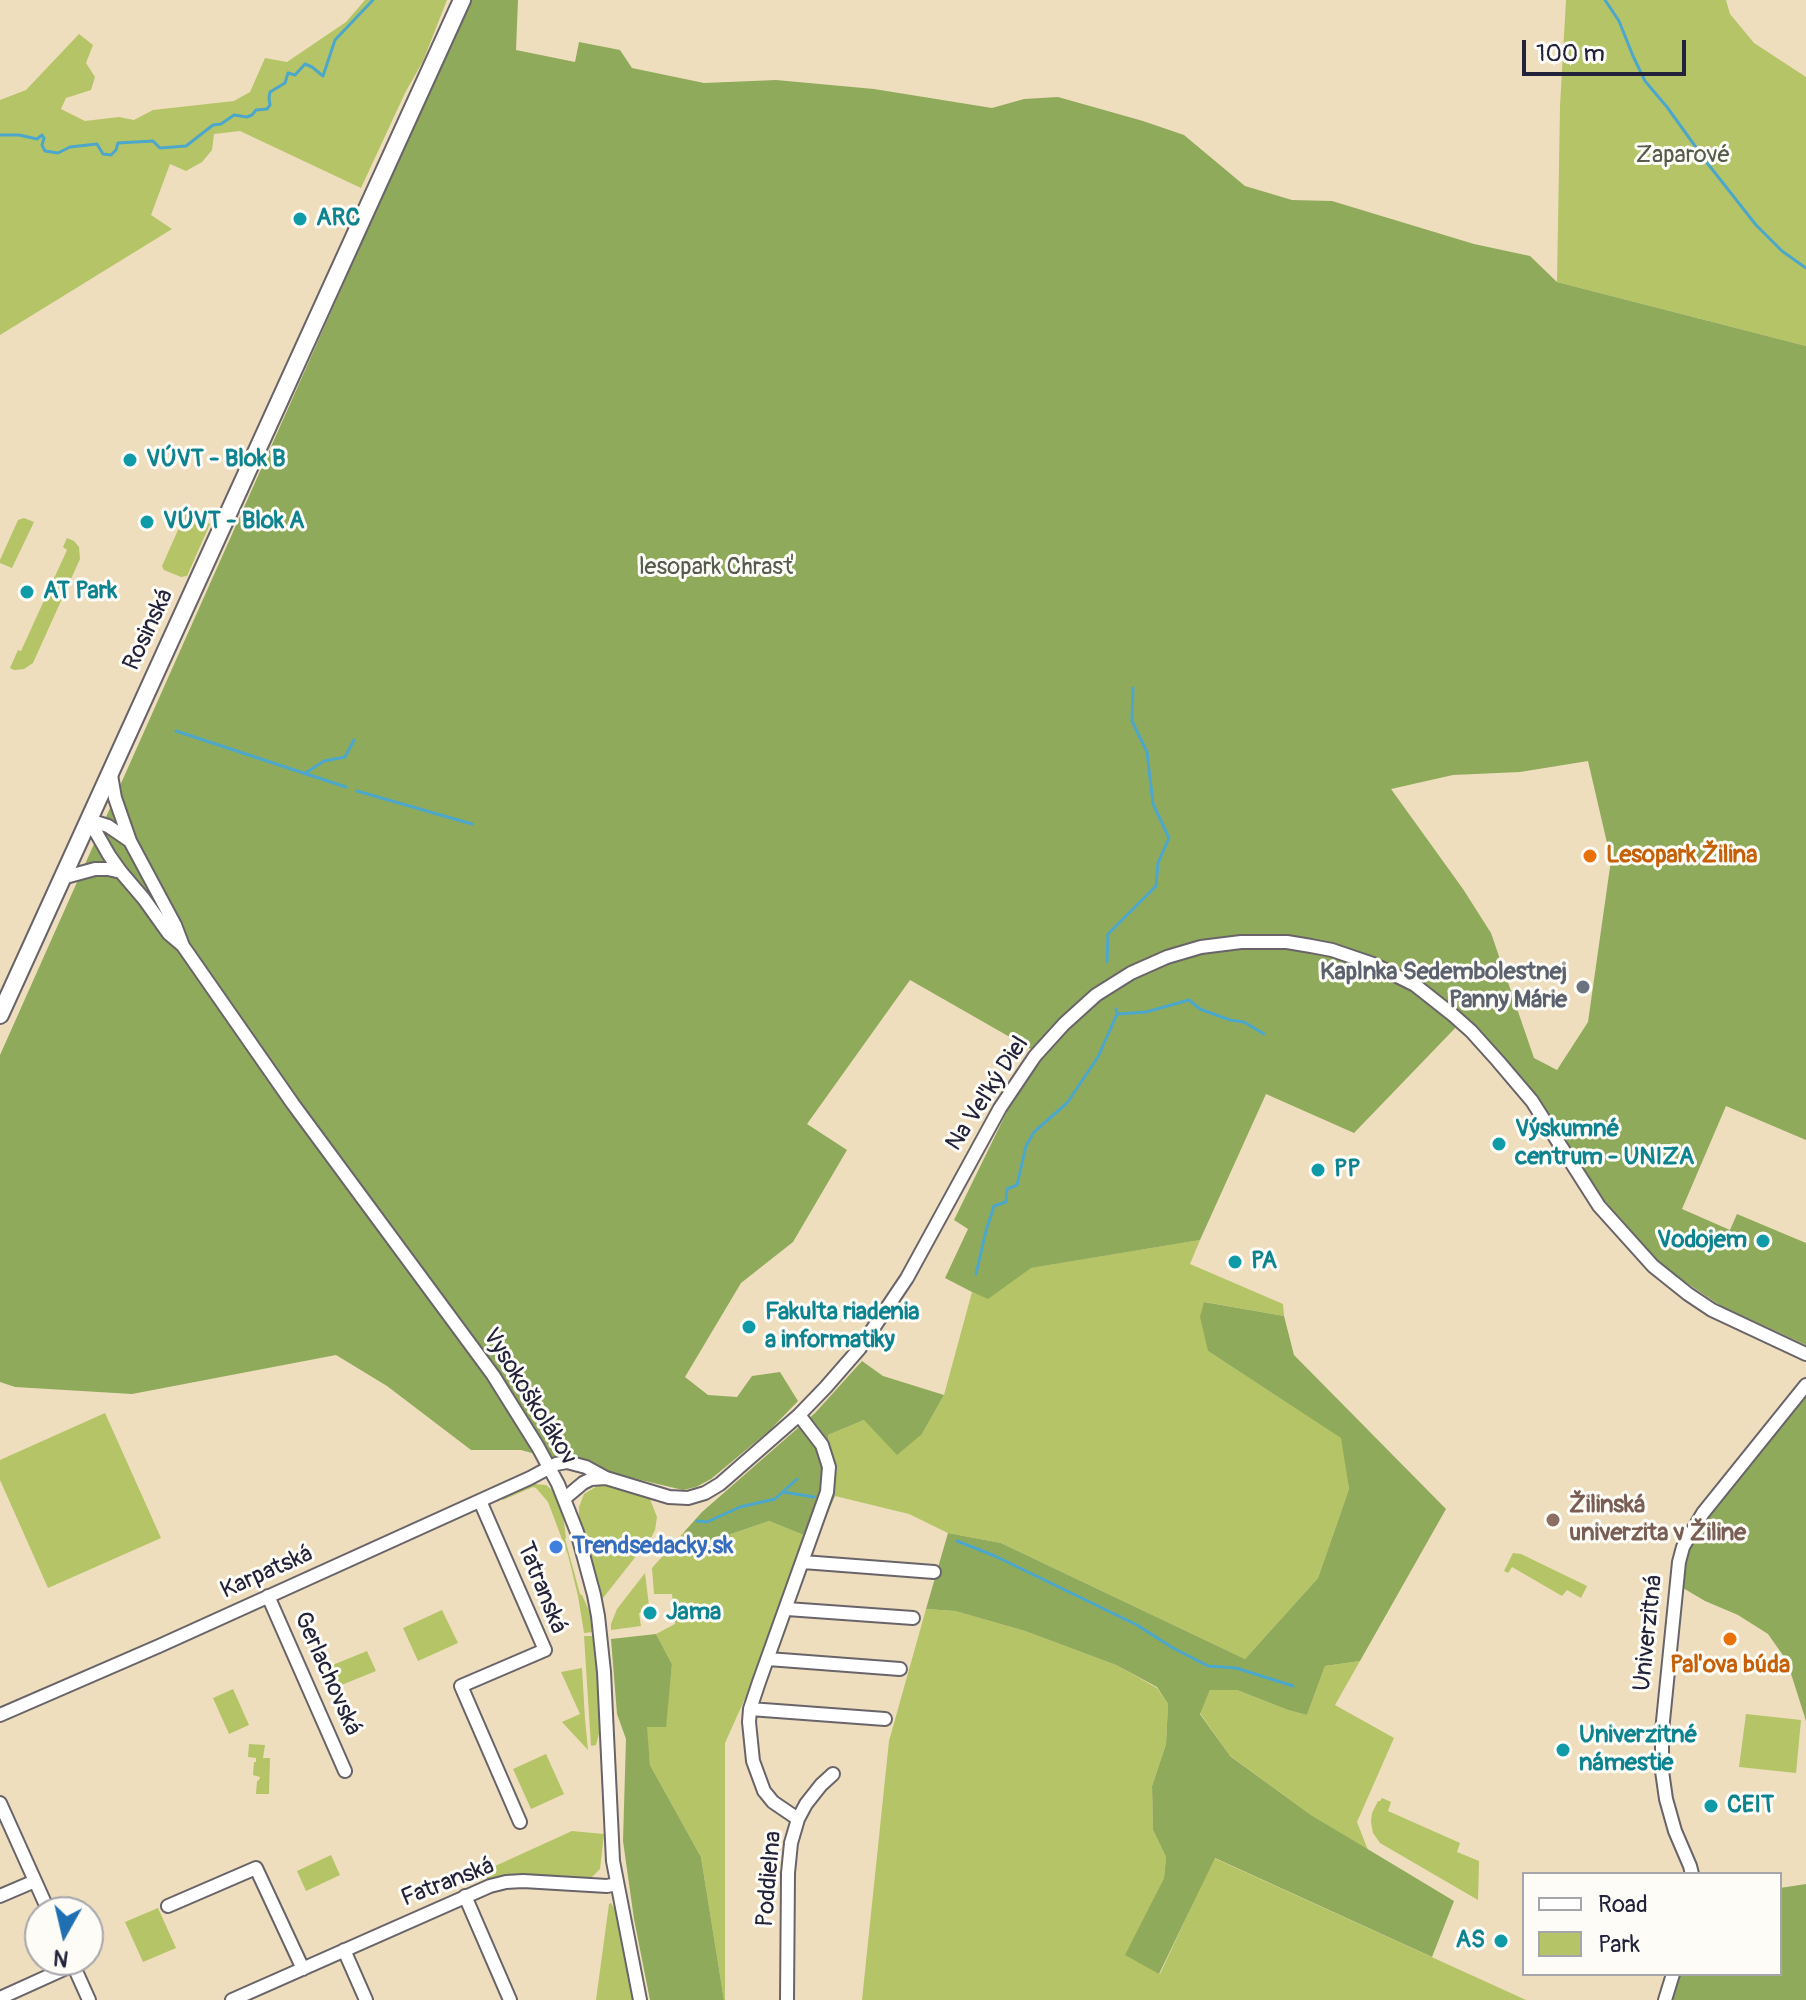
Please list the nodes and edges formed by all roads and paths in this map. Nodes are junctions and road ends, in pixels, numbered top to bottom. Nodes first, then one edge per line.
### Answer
1 (462, 0) edge
2 (111, 772) junction
3 (89, 820) junction
4 (130, 841) junction
5 (121, 872) junction
6 (62, 878) junction
7 (183, 946) junction
8 (0, 1015) edge
9 (1806, 1354) edge
10 (1806, 1385) edge
11 (799, 1415) junction
12 (550, 1468) junction
13 (606, 1478) junction
14 (564, 1499) junction
15 (480, 1501) junction
16 (803, 1562) junction
17 (934, 1572) dead end
18 (268, 1596) junction
19 (787, 1609) junction
20 (913, 1618) dead end
21 (768, 1659) junction
22 (900, 1669) dead end
23 (750, 1709) junction
24 (0, 1715) edge
25 (885, 1719) dead end
26 (345, 1771) dead end
27 (833, 1774) dead end
28 (0, 1803) edge
29 (798, 1819) junction
30 (520, 1822) dead end
31 (1691, 1872) edge
32 (35, 1881) junction
33 (617, 1884) junction
34 (0, 1896) edge
35 (42, 1896) edge
36 (465, 1896) junction
37 (168, 1906) dead end
38 (344, 1950) junction
39 (303, 1969) junction
40 (44, 1976) edge
41 (78, 1976) edge
42 (1672, 1976) edge
43 (0, 1998) edge
44 (89, 2000) edge
45 (232, 2000) edge
46 (366, 2000) edge
47 (510, 2000) edge
48 (640, 2000) edge
49 (787, 2000) edge
50 (1665, 2000) edge

1 - 2 street, Rosinská
2 - 3 street, Rosinská
2 - 4 street, Vysokoškolákov
3 - 4 street
3 - 5 street, Vysokoškolákov
3 - 6 street, Rosinská
4 - 7 street, Vysokoškolákov
5 - 6 street
5 - 7 street, Vysokoškolákov
6 - 8 street, Rosinská
7 - 12 street, Vysokoškolákov
9 - 11 street, Na Veľký Diel
10 - 31 street, Univerzitná
11 - 13 street, Na Veľký Diel
11 - 16 street
12 - 13 street, Na Veľký Diel
12 - 14 street, Vysokoškolákov
12 - 15 street, Karpatská
13 - 14 street
14 - 33 street, Vysokoškolákov
15 - 18 street, Karpatská
15 - 30 street, Tatranská
16 - 17 street
16 - 19 street
18 - 24 street, Karpatská
18 - 26 street, Gerlachovská
19 - 20 street
19 - 21 street
21 - 22 street
21 - 23 street
23 - 25 street
23 - 29 street
27 - 29 street, Poddielna
28 - 32 street
29 - 49 street, Poddielna
32 - 34 street
32 - 35 street
33 - 36 street, Fatranská
33 - 48 street, Vysokoškolákov
36 - 38 street, Fatranská
36 - 47 street
37 - 39 street
38 - 39 street, Fatranská
38 - 46 street
39 - 45 street, Fatranská
40 - 43 street
41 - 44 street
42 - 50 street

